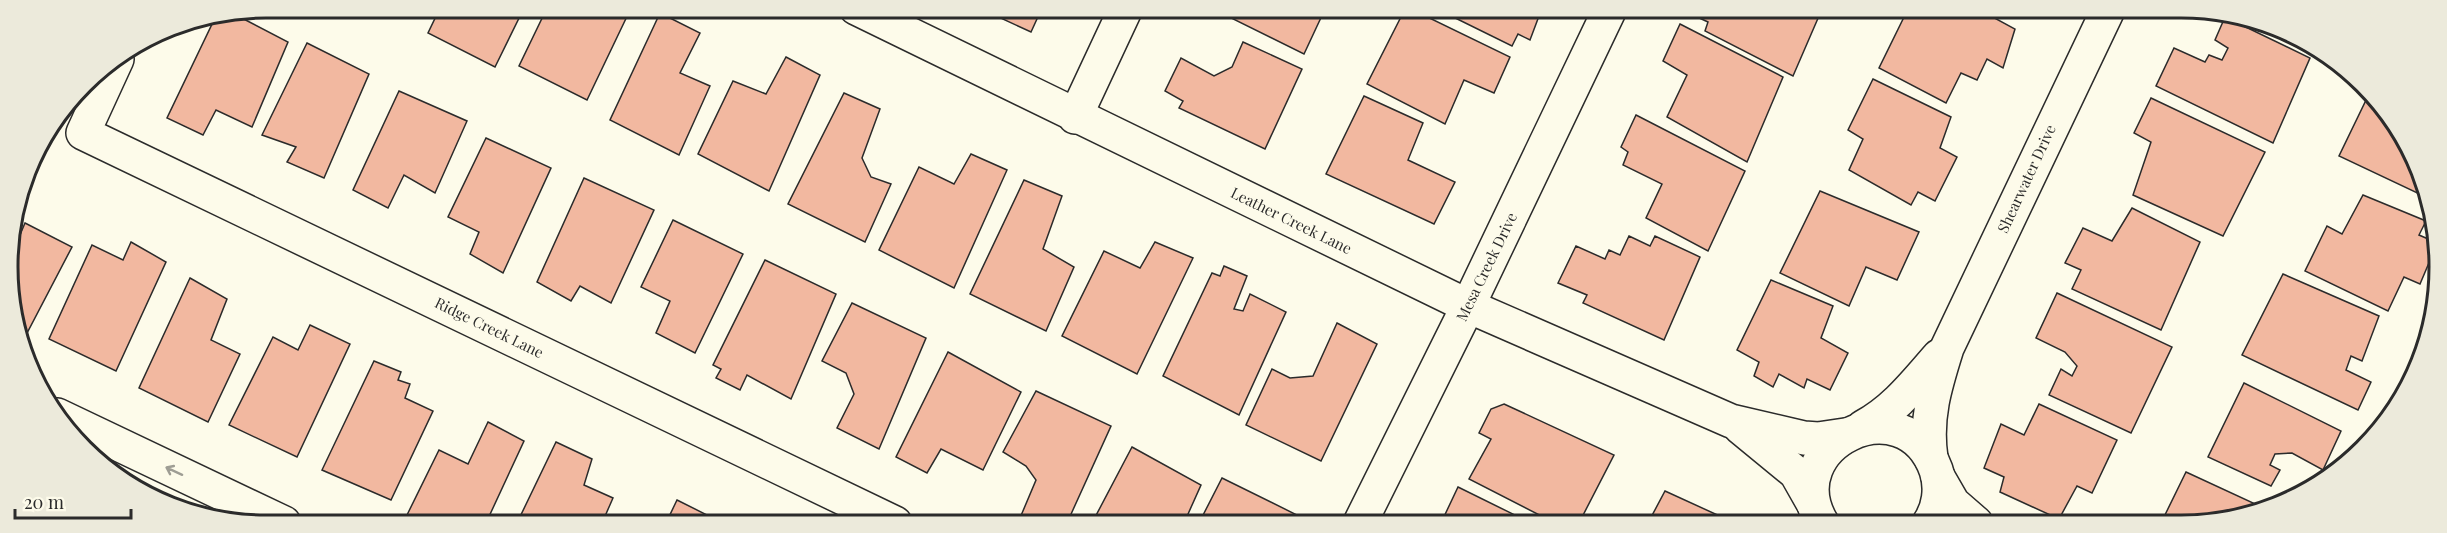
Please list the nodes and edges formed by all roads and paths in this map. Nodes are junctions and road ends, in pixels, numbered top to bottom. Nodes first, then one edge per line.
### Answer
1 (876, 18) edge
2 (1122, 18) edge
3 (1606, 18) edge
4 (2104, 18) edge
5 (111, 73) edge
6 (1075, 117) junction
7 (1468, 306) junction
8 (1947, 348) junction
9 (1731, 421) junction
10 (75, 424) edge
11 (1854, 431) junction
12 (1935, 468) junction
13 (267, 515) edge
14 (878, 515) edge
15 (1364, 515) edge
16 (1818, 515) edge
17 (1818, 515) edge
18 (1932, 515) edge
19 (1967, 515) edge

1 - 6 street, Leather Creek Lane
2 - 6 street
3 - 7 street, Mesa Creek Drive
4 - 8 street, Shearwater Drive
5 - 14 street, Ridge Creek Lane
6 - 7 street, Leather Creek Lane
7 - 9 street, Leather Creek Lane
7 - 15 street, Mesa Creek Drive
8 - 11 street, Shearwater Drive
8 - 12 street, Shearwater Drive
9 - 11 street, Leather Creek Lane
9 - 16 street, Leather Creek Lane
13 -> 10 street
11 - 12 street
11 - 17 street, Shearwater Drive
12 - 18 street
12 - 19 street

